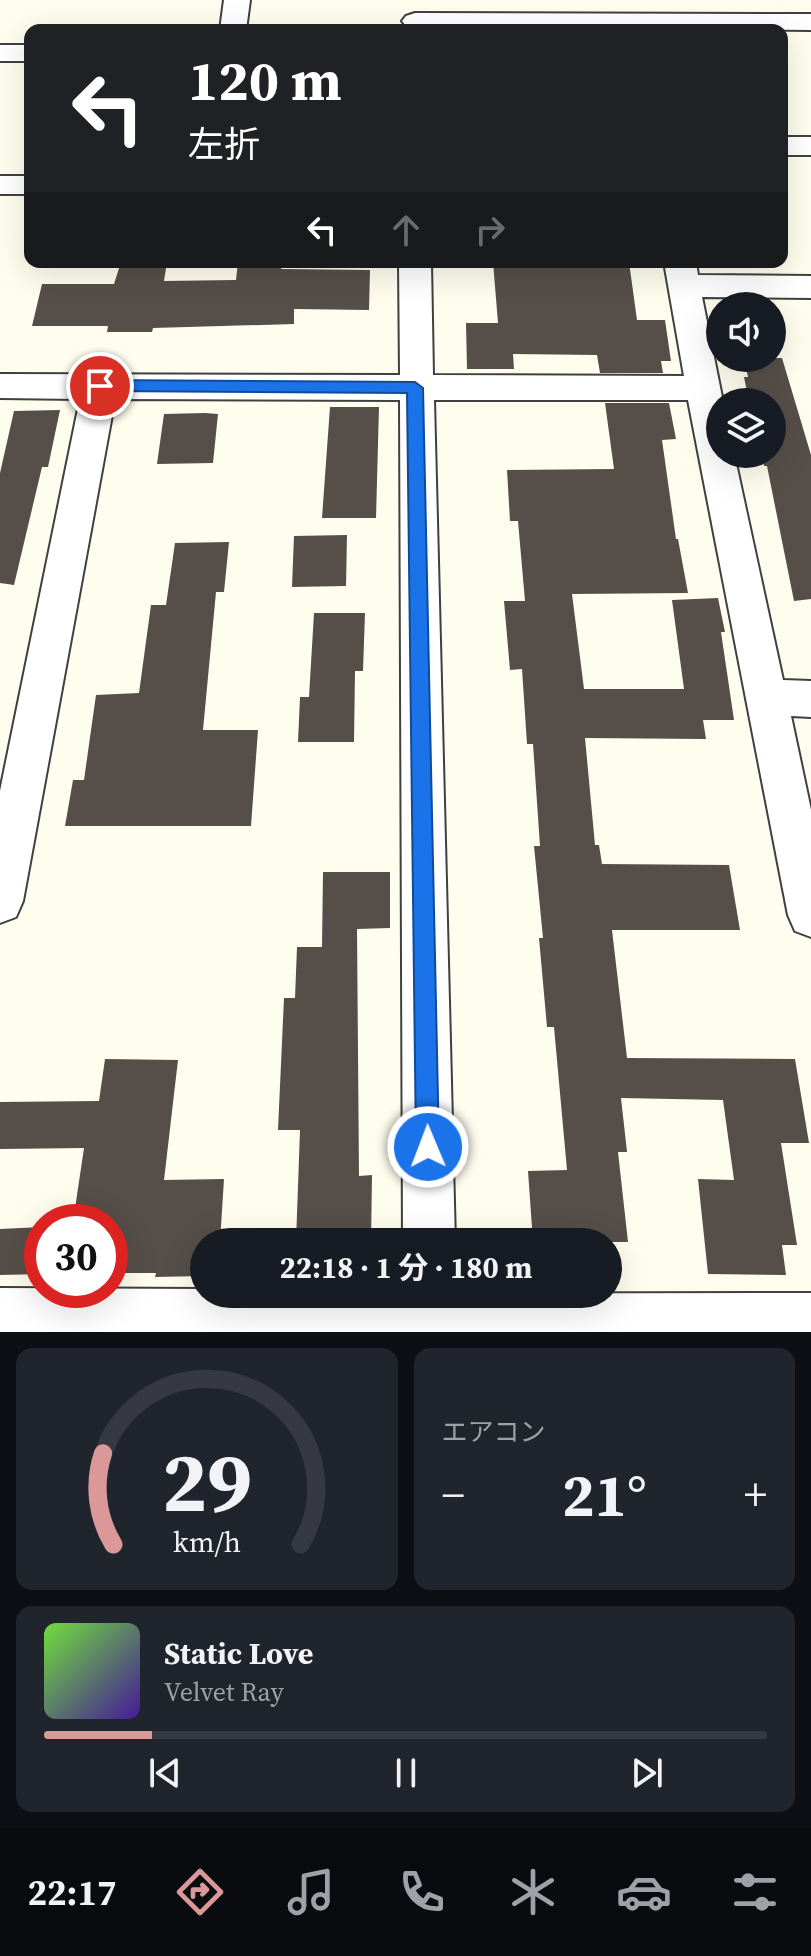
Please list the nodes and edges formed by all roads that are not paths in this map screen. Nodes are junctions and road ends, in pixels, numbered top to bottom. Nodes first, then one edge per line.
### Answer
1 (237, 0) edge
2 (415, 17) edge
3 (635, 17) edge
4 (811, 22) edge
5 (234, 24) edge
6 (0, 53) edge
7 (24, 53) edge
8 (788, 146) edge
9 (811, 146) edge
10 (0, 185) edge
11 (24, 185) edge
12 (415, 268) edge
13 (682, 274) edge
14 (811, 287) edge
15 (0, 386) edge
16 (100, 386) junction
17 (415, 388) junction
18 (703, 388) junction
19 (767, 698) junction
20 (811, 699) edge
21 (0, 901) edge
22 (811, 915) edge
23 (429, 1228) edge
24 (431, 1315) edge
25 (811, 1320) edge
26 (21, 1321) edge

1 - 5 street
2 - 3 street
3 - 4 street
6 - 7 street
8 - 9 street
10 - 11 street
12 - 17 street
13 - 14 street
13 - 18 street
15 - 16 street
16 - 17 street
16 - 21 street
17 - 18 street
17 - 23 street
18 - 19 street
19 - 20 street
19 - 22 street
24 - 25 street
24 - 26 street

